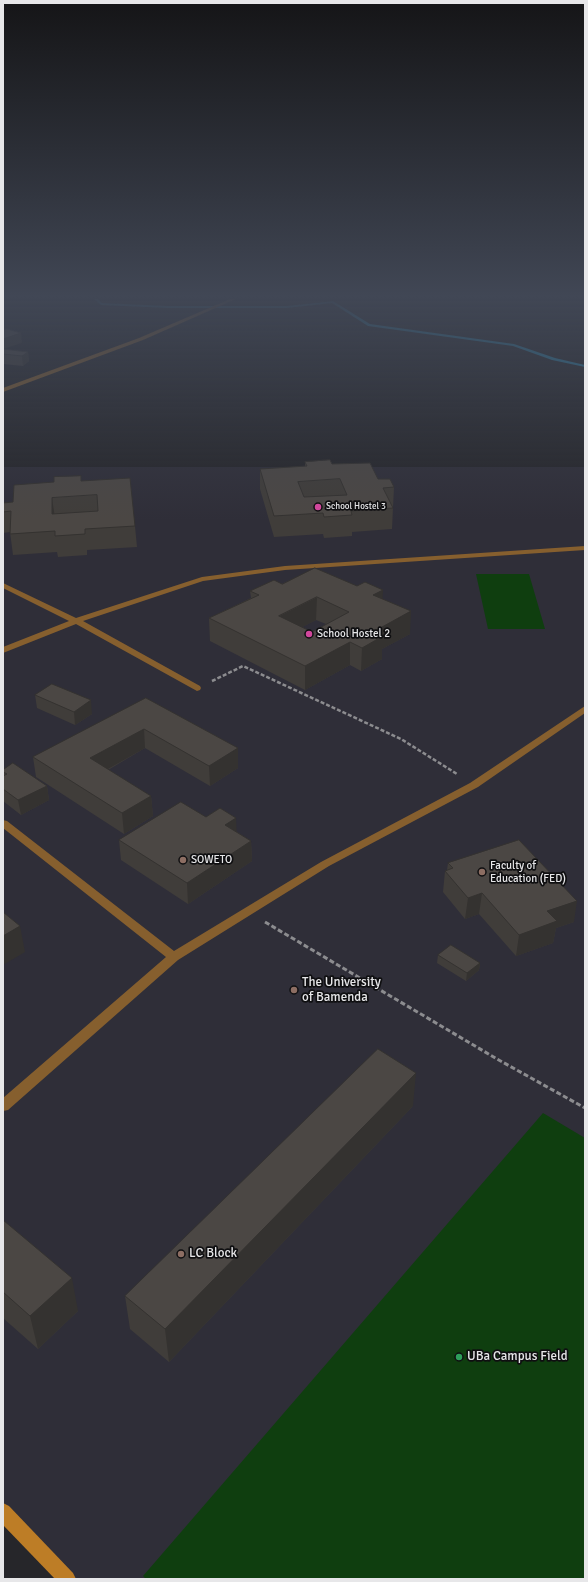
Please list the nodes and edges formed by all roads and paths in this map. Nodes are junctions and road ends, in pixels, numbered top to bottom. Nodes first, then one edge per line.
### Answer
1 (49, 373) edge
2 (3, 390) edge
3 (585, 548) edge
4 (3, 585) edge
5 (76, 622) junction
6 (3, 650) edge
7 (197, 688) joint
8 (585, 709) edge
9 (474, 785) junction
10 (3, 823) edge
11 (247, 912) junction
12 (174, 957) junction
13 (3, 1106) edge
14 (585, 1108) edge
15 (3, 1512) edge
16 (67, 1579) edge

1 - 2 street
3 - 5 street
4 - 5 street
5 - 6 street
5 - 7 street
7 - 9 path
8 - 9 street
9 - 11 street
10 - 12 street
11 - 12 street
11 - 14 path
12 - 13 street
15 - 16 street

